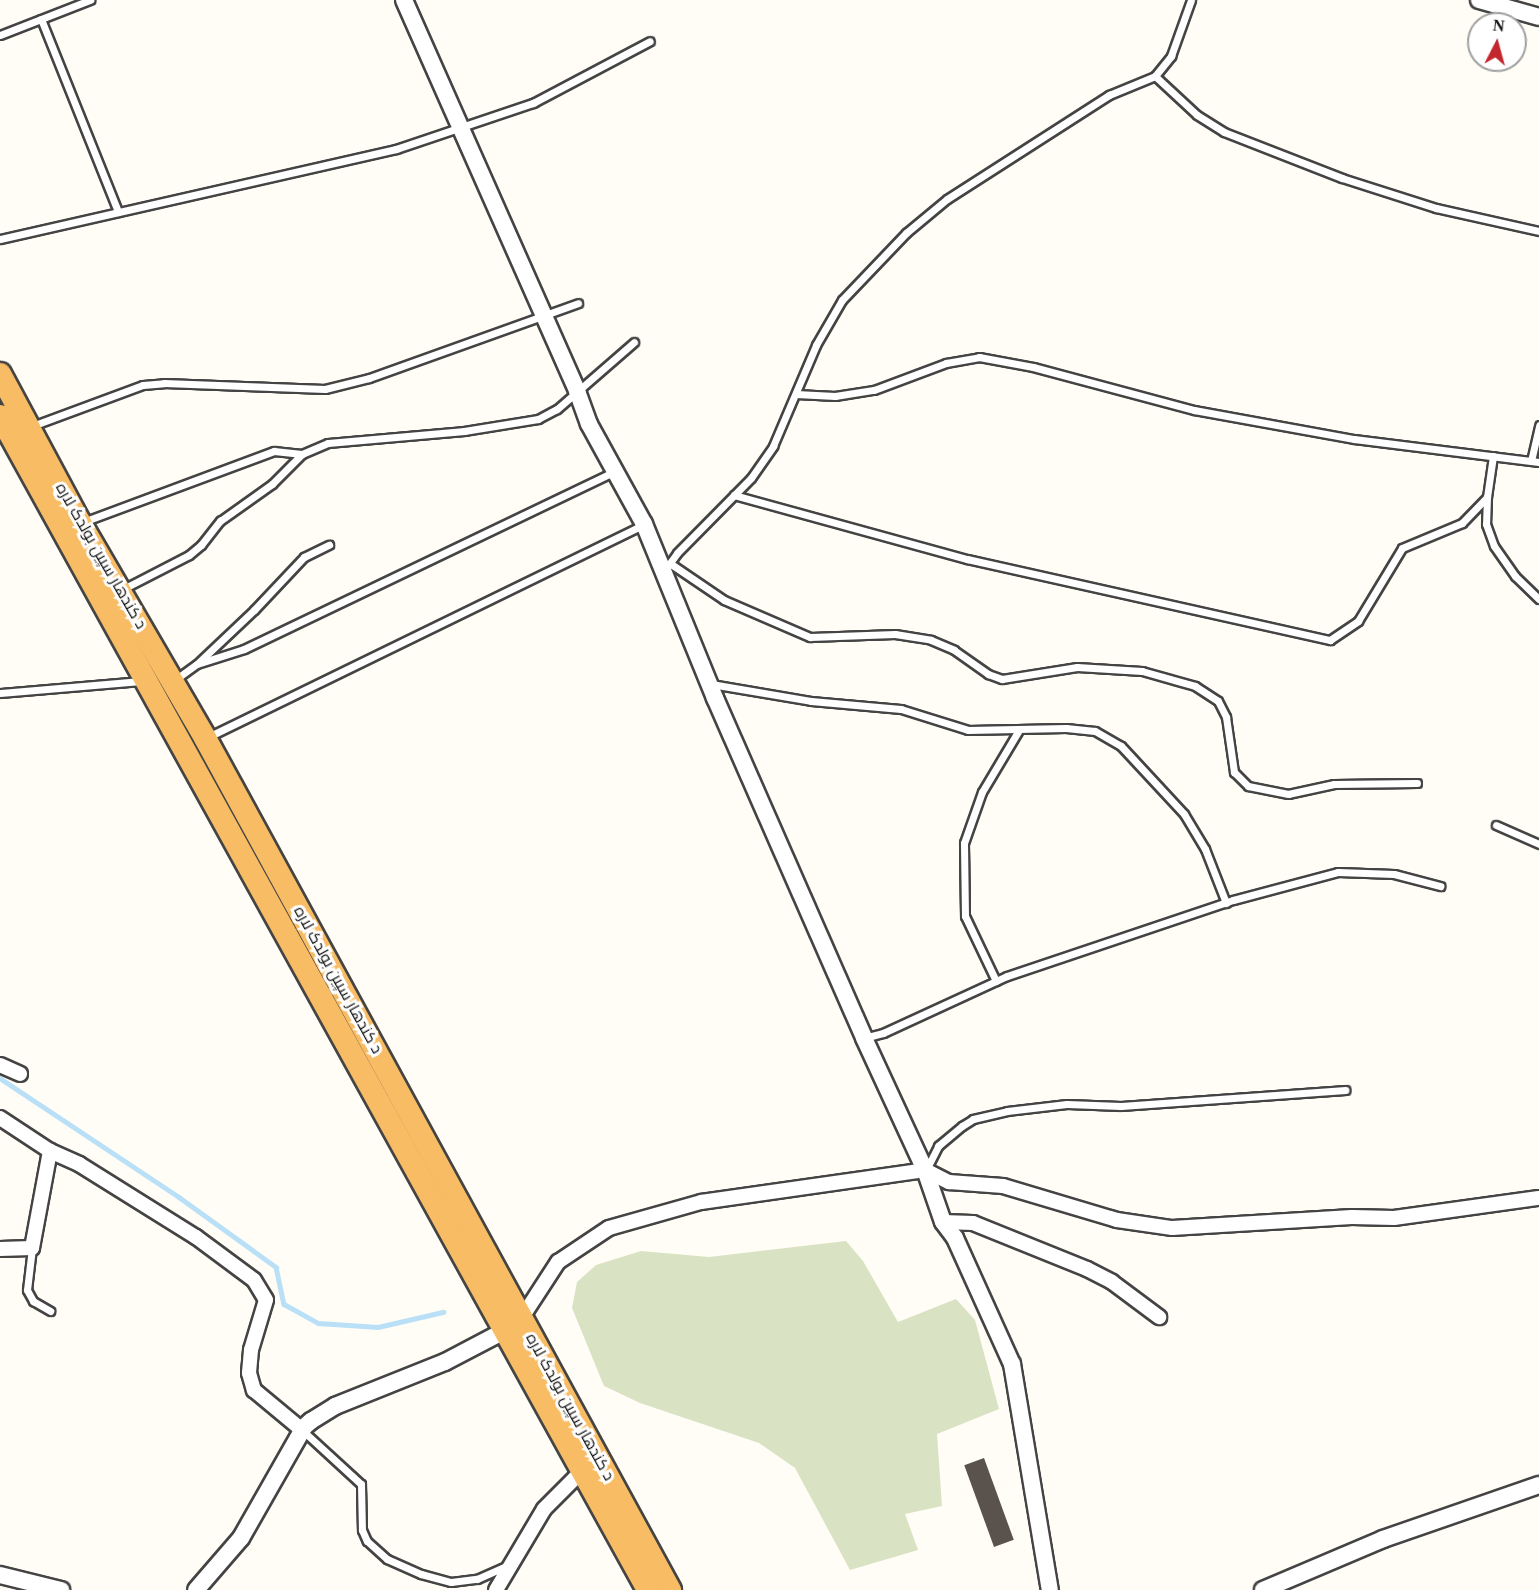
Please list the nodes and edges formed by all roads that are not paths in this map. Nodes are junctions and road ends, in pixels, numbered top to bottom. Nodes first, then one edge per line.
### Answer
1 (90, 0) edge
2 (404, 0) edge
3 (1191, 0) edge
4 (1479, 0) edge
5 (1539, 17) edge
6 (41, 19) junction
7 (0, 35) edge
8 (650, 40) dead end
9 (1155, 76) junction
10 (460, 128) junction
11 (118, 212) junction
12 (1539, 231) edge
13 (0, 239) edge
14 (578, 303) dead end
15 (542, 316) junction
16 (634, 342) dead end
17 (0, 374) edge
18 (577, 391) junction
19 (796, 394) junction
20 (0, 416) edge
21 (1539, 425) edge
22 (29, 427) junction
23 (302, 454) junction
24 (1493, 456) junction
25 (1535, 461) edge
26 (615, 471) junction
27 (734, 495) junction
28 (1487, 497) junction
29 (80, 523) junction
30 (644, 524) junction
31 (329, 545) dead end
32 (667, 567) junction
33 (120, 590) junction
34 (1539, 599) edge
35 (197, 664) junction
36 (160, 679) junction
37 (709, 683) junction
38 (0, 693) edge
39 (1019, 730) junction
40 (205, 738) junction
41 (1417, 783) dead end
42 (1496, 825) dead end
43 (1539, 844) edge
44 (1440, 886) dead end
45 (1226, 903) junction
46 (996, 981) junction
47 (864, 1038) junction
48 (0, 1065) edge
49 (20, 1074) dead end
50 (1345, 1090) dead end
51 (0, 1118) edge
52 (50, 1151) junction
53 (926, 1170) junction
54 (1539, 1198) edge
55 (943, 1222) junction
56 (32, 1248) junction
57 (0, 1249) edge
58 (50, 1311) dead end
59 (1159, 1317) dead end
60 (514, 1325) junction
61 (302, 1431) junction
62 (582, 1471) junction
63 (1539, 1485) edge
64 (510, 1564) junction
65 (0, 1575) edge
66 (61, 1590) edge
67 (197, 1590) edge
68 (496, 1590) edge
69 (648, 1590) edge
70 (670, 1590) edge
71 (1050, 1590) edge
72 (1263, 1590) edge

1 - 6 lane
2 - 10 street
3 - 9 lane
4 - 5 street
6 - 7 lane
6 - 11 lane
8 - 10 lane
9 - 12 lane
9 - 19 lane
10 - 11 lane
10 - 15 street
11 - 13 lane
14 - 15 lane
15 - 18 street
15 - 22 lane
16 - 18 lane
17 - 22 highway, د کندهار سپین بولدک لاره
18 - 23 lane
18 - 26 street
19 - 24 lane
19 - 27 lane
20 - 36 highway, د کندهار سپین بولدک لاره
21 - 25 lane
22 - 29 highway, د کندهار سپین بولدک لاره
23 - 29 lane
23 - 33 lane
24 - 25 lane
24 - 28 lane
26 - 30 street
26 - 35 lane
27 - 28 lane
27 - 32 lane
28 - 34 lane
29 - 33 highway, د کندهار سپین بولدک لاره
30 - 32 street
30 - 40 lane
31 - 35 lane
32 - 37 street
32 - 41 lane
33 - 36 highway, د کندهار سپین بولدک لاره
35 - 36 lane
36 - 38 lane
36 - 40 highway, د کندهار سپین بولدک لاره
36 - 60 highway, د کندهار سپین بولدک لاره
37 - 39 lane
37 - 47 street
39 - 45 lane
39 - 46 lane
40 - 60 highway, د کندهار سپین بولدک لاره
42 - 43 lane
44 - 45 lane
45 - 46 lane
46 - 47 lane
47 - 53 street
48 - 49 street
50 - 53 lane
51 - 52 street
52 - 56 street
52 - 61 street
53 - 54 street
53 - 55 street
53 - 60 street
55 - 59 street
55 - 71 street
56 - 57 street
56 - 58 lane
60 - 61 street
60 - 62 highway, د کندهار سپین بولدک لاره
60 - 70 highway, د کندهار سپین بولدک لاره
61 - 64 lane
61 - 67 street
62 - 64 street
62 - 69 highway, د کندهار سپین بولدک لاره
63 - 72 street
64 - 68 street
65 - 66 street

